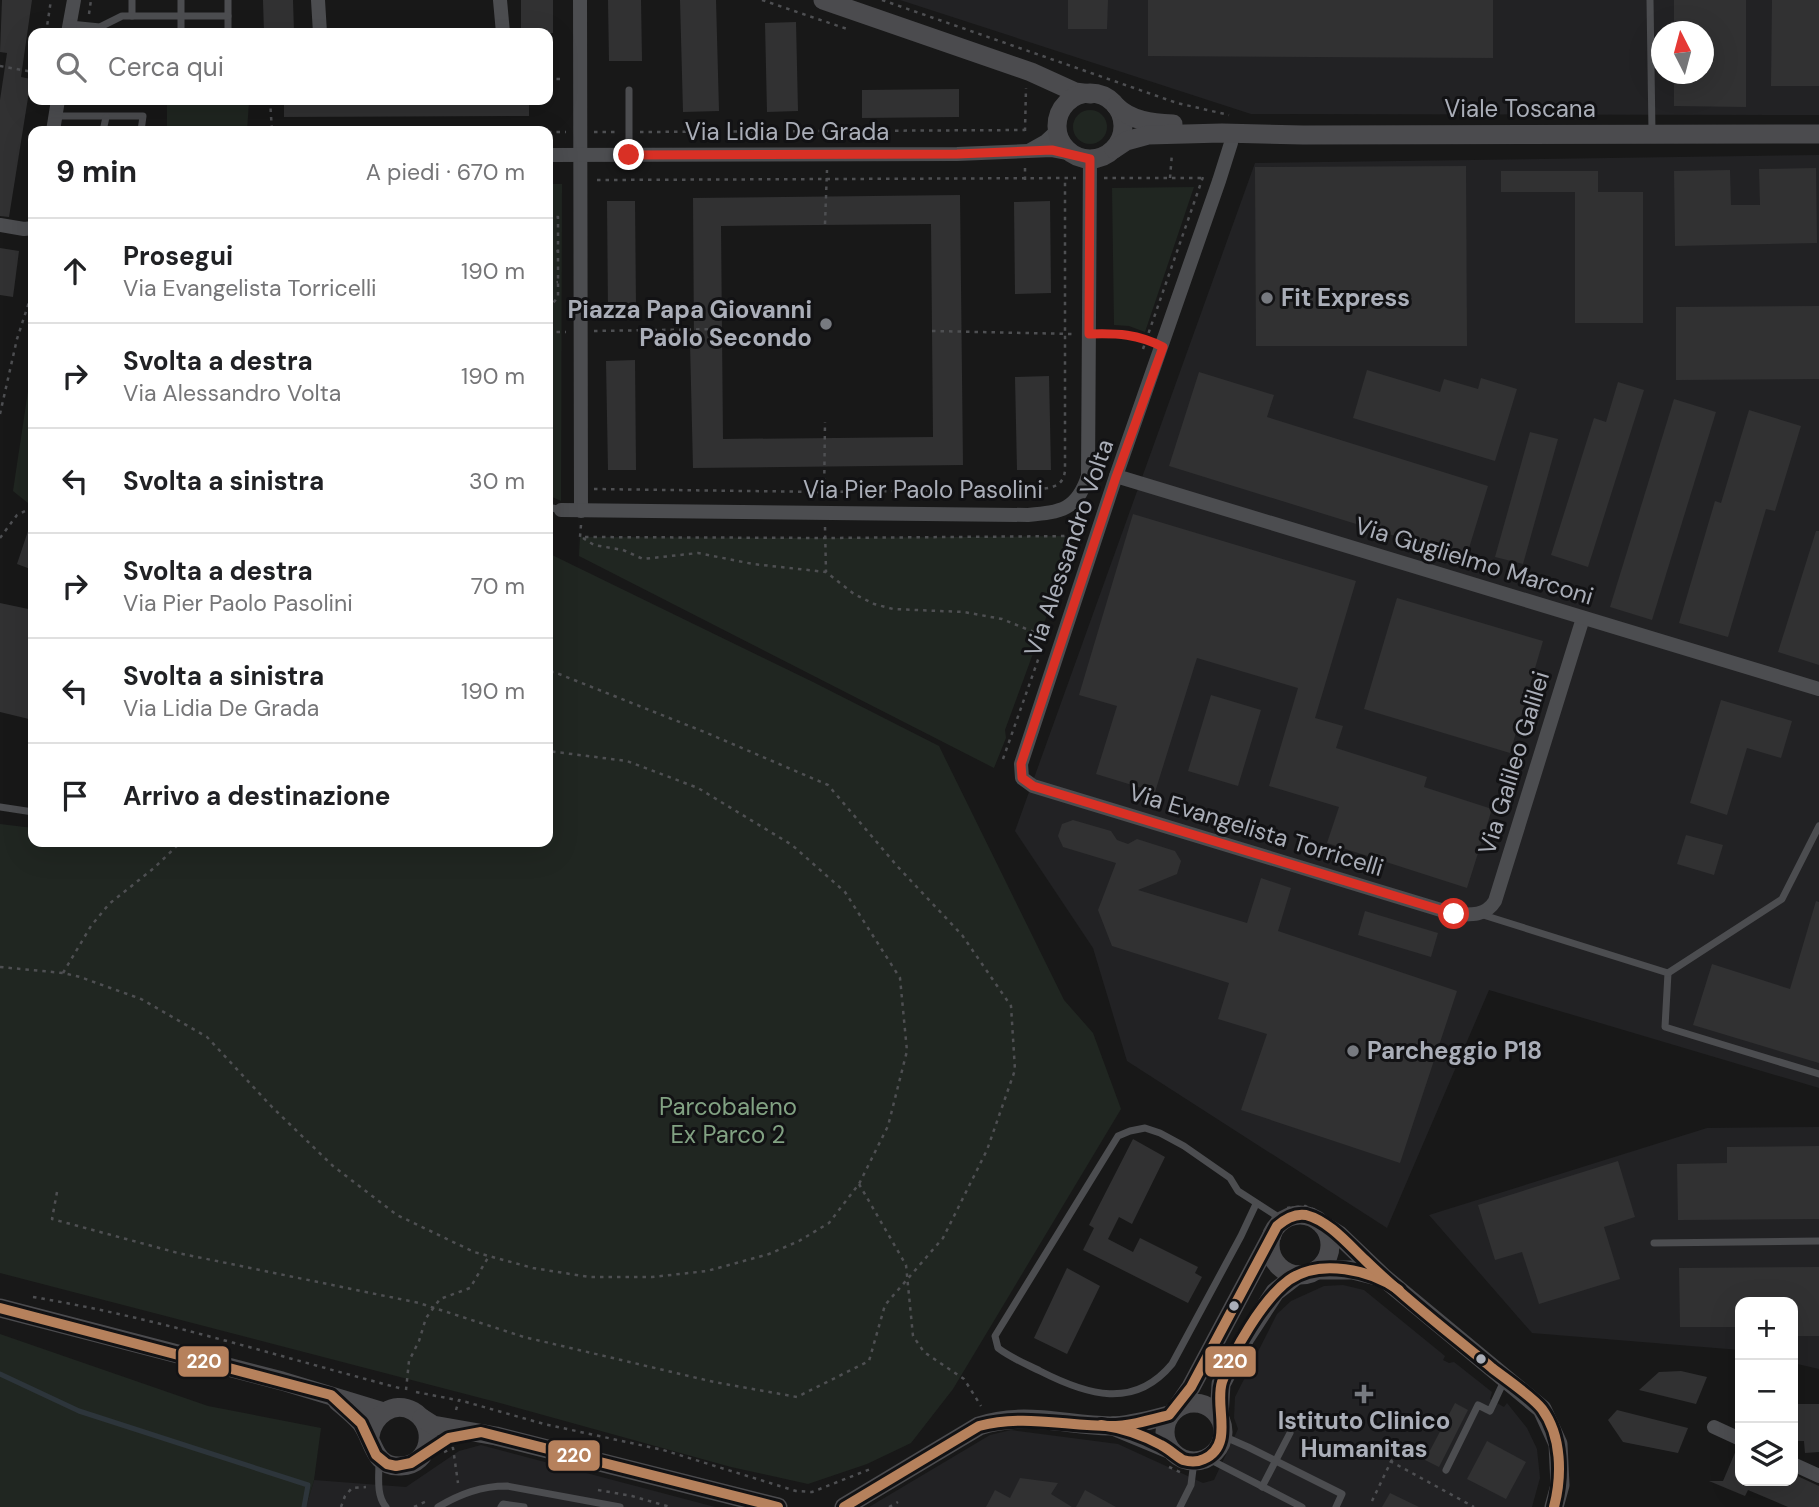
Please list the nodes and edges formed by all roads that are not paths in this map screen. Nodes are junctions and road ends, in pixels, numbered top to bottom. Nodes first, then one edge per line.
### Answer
1 (74, 0) edge
2 (132, 0) edge
3 (181, 0) edge
4 (228, 0) edge
5 (318, 0) edge
6 (500, 0) edge
7 (580, 0) edge
8 (823, 0) edge
9 (1650, 0) edge
10 (132, 16) junction
11 (181, 16) junction
12 (228, 16) junction
13 (69, 28) edge
14 (84, 28) edge
15 (181, 28) edge
16 (228, 28) edge
17 (320, 28) edge
18 (503, 28) edge
19 (1034, 79) junction
20 (629, 90) dead end
21 (1091, 94) junction
22 (57, 105) edge
23 (1116, 106) junction
24 (55, 116) junction
25 (106, 117) junction
26 (54, 126) edge
27 (104, 126) edge
28 (142, 126) edge
29 (1058, 126) junction
30 (1227, 127) junction
31 (1652, 133) junction
32 (1819, 134) edge
33 (1114, 149) junction
34 (1025, 151) junction
35 (553, 155) edge
36 (580, 155) junction
37 (629, 155) junction
38 (1084, 164) junction
39 (0, 225) edge
40 (28, 229) edge
41 (1116, 477) junction
42 (554, 508) edge
43 (581, 511) junction
44 (1583, 618) junction
45 (1819, 689) edge
46 (1022, 778) joint
47 (0, 807) edge
48 (28, 812) edge
49 (1819, 826) edge
50 (1479, 914) junction
51 (1668, 972) junction
52 (1819, 1074) edge
53 (1256, 1204) junction
54 (1323, 1225) junction
55 (1278, 1227) junction
56 (1819, 1241) edge
57 (1654, 1243) dead end
58 (1307, 1273) junction
59 (1384, 1278) junction
60 (0, 1308) edge
61 (1506, 1378) junction
62 (331, 1395) junction
63 (384, 1412) junction
64 (1172, 1412) junction
65 (422, 1418) junction
66 (1112, 1426) junction
67 (1221, 1427) junction
68 (1714, 1427) dead end
69 (467, 1432) junction
70 (1290, 1433) dead end
71 (370, 1437) junction
72 (1735, 1437) edge
73 (1171, 1450) junction
74 (379, 1458) junction
75 (420, 1458) junction
76 (1200, 1460) junction
77 (1276, 1460) junction
78 (397, 1466) junction
79 (1798, 1466) edge
80 (1446, 1470) dead end
81 (1819, 1476) edge
82 (379, 1483) junction
83 (1262, 1487) junction
84 (386, 1507) edge
85 (438, 1507) edge
86 (501, 1507) edge
87 (524, 1507) edge
88 (620, 1507) edge
89 (778, 1507) edge
90 (844, 1507) edge
91 (1180, 1507) edge
92 (1302, 1507) edge
93 (1336, 1507) edge
94 (1554, 1507) edge

1 - 13 street
2 - 10 lane
3 - 11 lane
4 - 12 lane
5 - 17 street
6 - 18 street
7 - 36 street
8 - 19 street
9 - 31 lane
10 - 11 lane
10 - 14 lane
11 - 12 lane
11 - 15 lane
12 - 16 lane
19 - 21 street
19 - 29 street
20 - 37 lane
21 - 23 street
21 - 29 street
22 - 24 street
23 - 30 street, Viale Toscana
23 - 33 street
24 - 25 lane
24 - 26 street
25 - 27 lane
25 - 28 lane
29 - 34 street, Via Lidia De Grada
29 - 38 street
30 - 31 street, Viale Toscana
30 - 33 street, Viale Toscana
30 - 41 street, Via Alessandro Volta
31 - 32 street, Viale Toscana
33 - 38 street
34 - 37 street, Via Lidia De Grada
34 - 38 street, Via Lidia De Grada
35 - 36 street, Via Lidia De Grada
36 - 37 street, Via Lidia De Grada
36 - 43 street
38 - 43 street, Via Pier Paolo Pasolini
39 - 40 street
41 - 44 street, Via Guglielmo Marconi
41 - 46 street, Via Alessandro Volta
42 - 43 street, Via Pier Paolo Pasolini
44 - 45 street, Via Guglielmo Marconi
44 - 50 street, Via Galileo Galilei
46 - 50 street, Via Evangelista Torricelli
47 - 48 lane
49 - 51 lane
50 - 51 lane
51 - 52 lane
53 - 53 lane
53 - 55 lane
54 - 55 street
54 - 58 street
54 - 59 street
55 - 58 street
55 - 64 street
56 - 57 lane
58 - 59 street
58 - 67 street
59 - 61 street
60 - 62 street
61 - 80 lane
61 - 94 street
62 - 63 street
62 - 71 street
63 - 65 street
63 - 71 street
64 - 66 street
64 - 67 street
64 - 73 street
65 - 69 street
65 - 75 street
66 - 73 street
66 - 90 street
67 - 76 street
67 - 77 lane
68 - 72 street
69 - 75 street
69 - 89 street
70 - 77 lane
71 - 74 street
73 - 76 street
74 - 78 street
74 - 82 lane
75 - 78 street
76 - 83 lane
76 - 91 lane
77 - 83 lane
77 - 93 lane
78 - 82 lane
79 - 81 street
82 - 84 lane
83 - 92 lane
85 - 88 lane
86 - 87 lane

